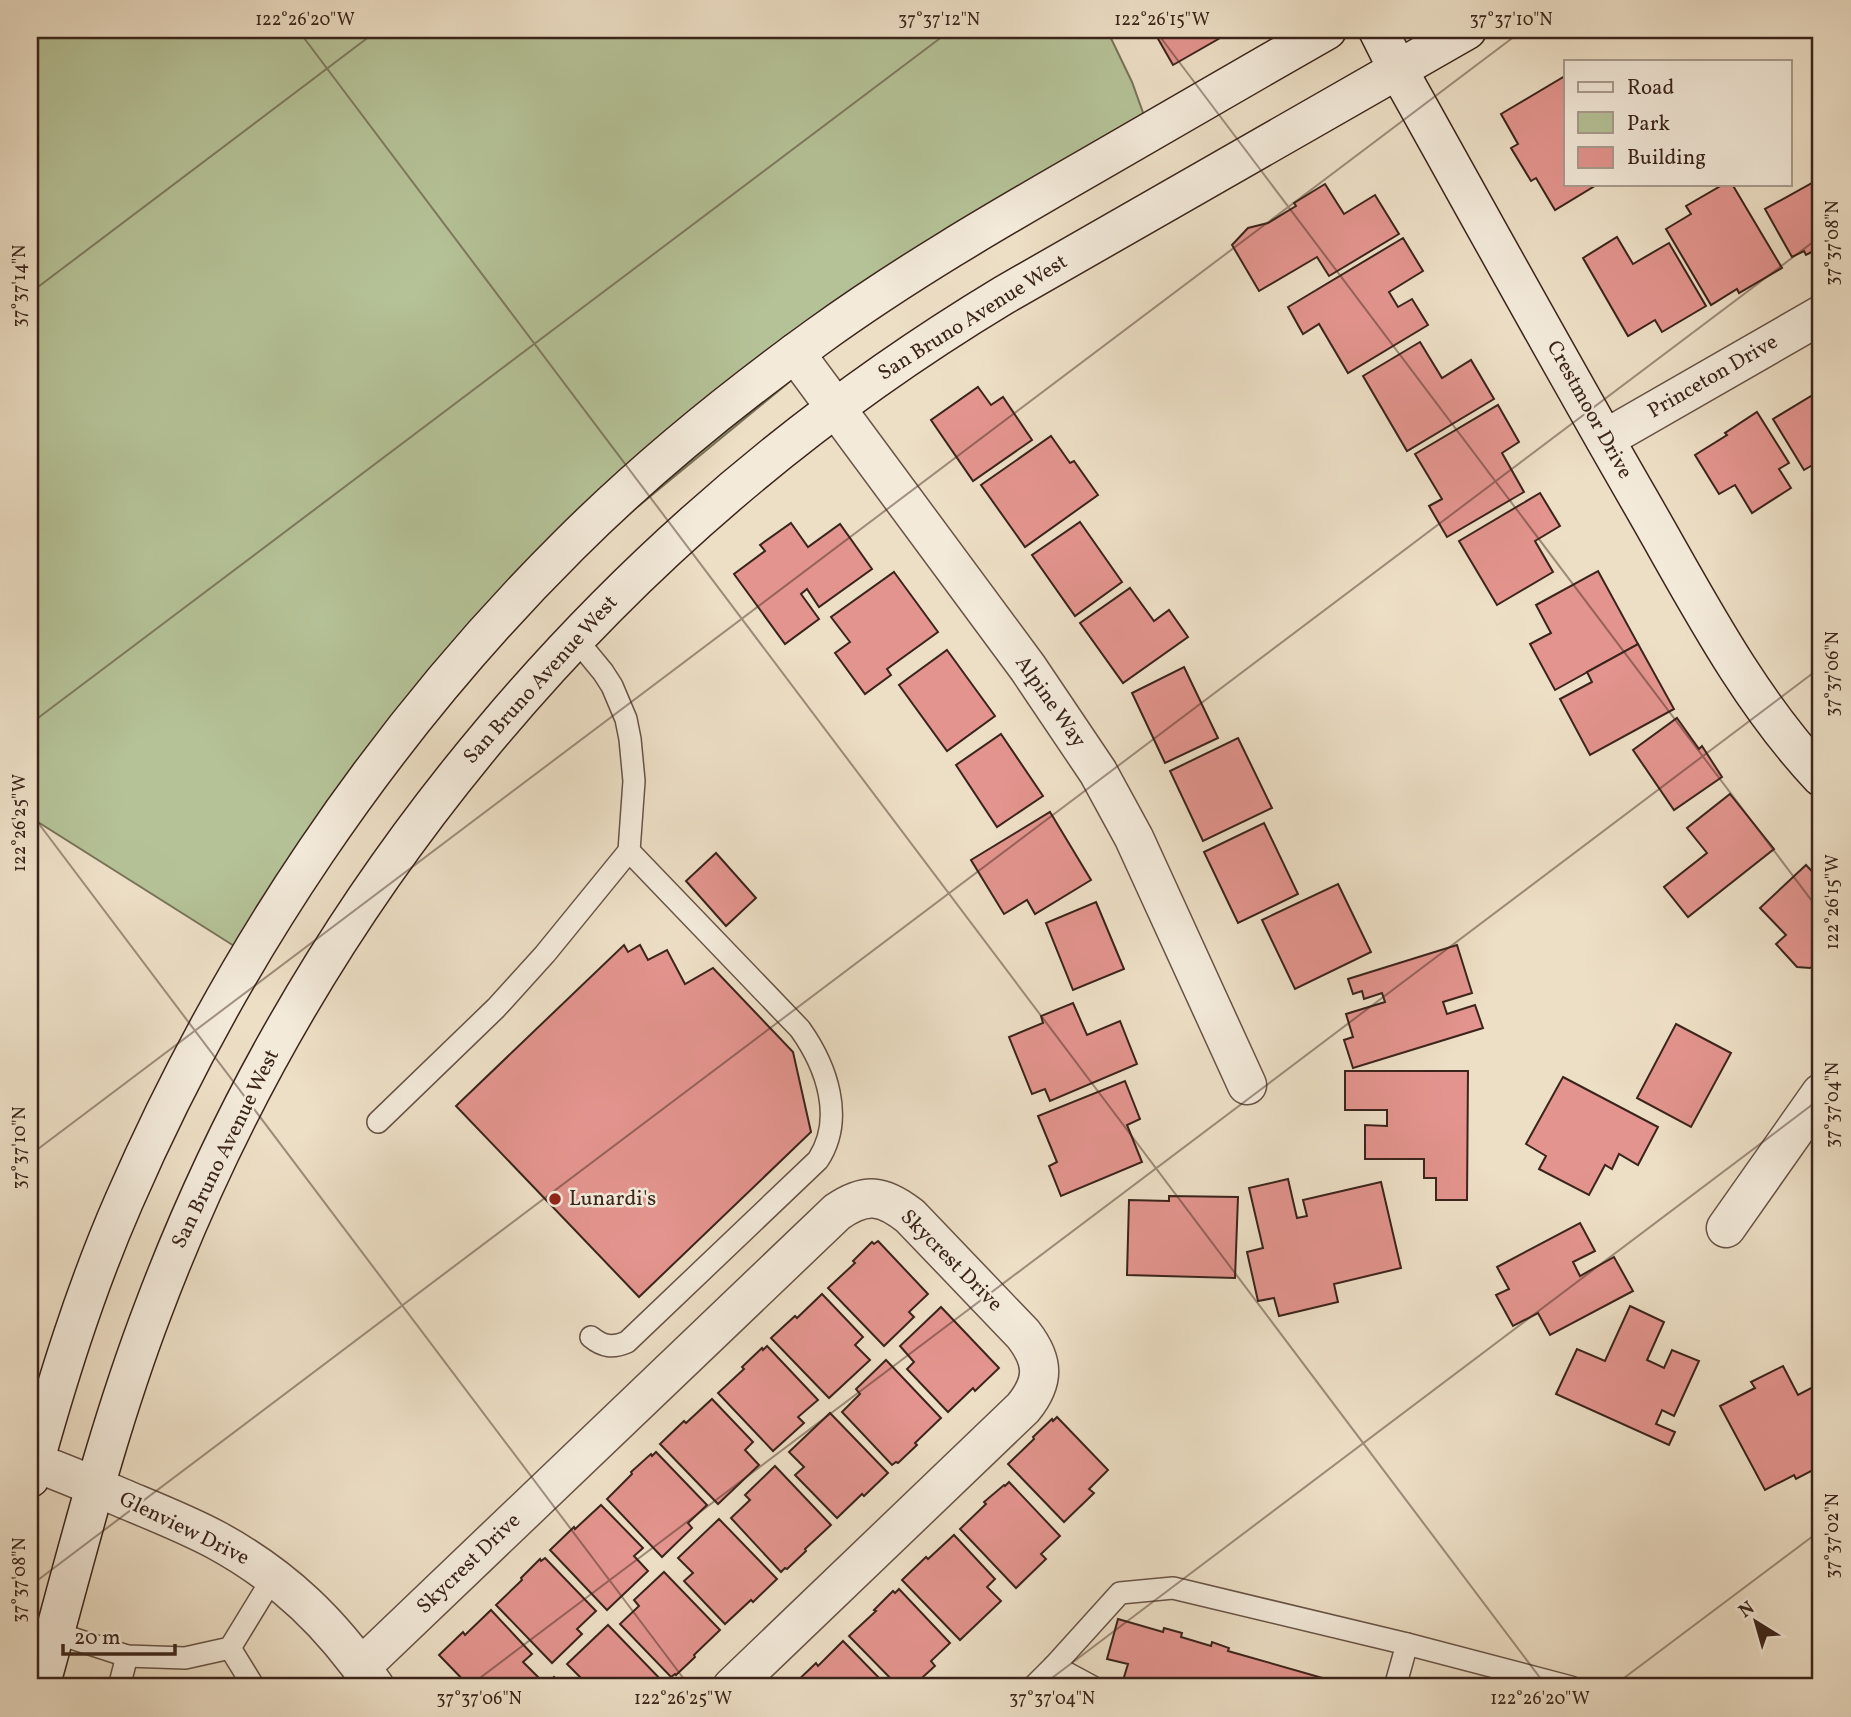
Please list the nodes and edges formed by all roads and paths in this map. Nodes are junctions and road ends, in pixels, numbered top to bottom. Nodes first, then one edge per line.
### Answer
1 (1327, 30) edge
2 (1378, 30) edge
3 (1467, 30) edge
4 (1398, 70) junction
5 (1821, 315) edge
6 (795, 353) junction
7 (835, 408) junction
8 (1605, 439) junction
9 (575, 638) junction
10 (1821, 777) edge
11 (629, 851) junction
12 (1247, 1085) dead end
13 (1821, 1093) edge
14 (379, 1122) dead end
15 (1726, 1228) dead end
16 (591, 1337) dead end
17 (31, 1467) edge
18 (95, 1486) junction
19 (274, 1576) junction
20 (55, 1633) junction
21 (1407, 1644) junction
22 (230, 1647) junction
23 (127, 1656) junction
24 (1054, 1666) junction
25 (368, 1677) edge
26 (40, 1687) edge
27 (120, 1687) edge
28 (254, 1687) edge
29 (732, 1687) edge
30 (1033, 1687) edge
31 (1093, 1687) edge
32 (1395, 1687) edge
33 (1571, 1687) edge

1 - 6 main road
2 - 4 main road, Crestmoor Drive
3 - 4 main road, San Bruno Avenue West
4 - 7 main road, San Bruno Avenue West
4 - 8 main road, Crestmoor Drive
5 - 8 main road, Princeton Drive
6 - 7 main road, Alpine Way
6 - 17 main road
7 - 9 main road, San Bruno Avenue West
7 - 12 main road, Alpine Way
8 - 10 main road, Crestmoor Drive
9 - 11 lane
9 - 18 main road, San Bruno Avenue West
11 - 14 lane
11 - 16 lane
13 - 15 main road
17 - 18 main road, Glenview Drive
18 - 19 main road, Glenview Drive
18 - 20 main road, San Bruno Avenue West
19 - 22 lane
19 - 25 main road, Glenview Drive
20 - 23 lane
20 - 26 main road, San Bruno Avenue West
21 - 24 lane
21 - 32 lane
21 - 33 lane
22 - 23 lane
22 - 28 lane
23 - 27 lane
24 - 30 lane
24 - 31 lane
25 - 29 main road, Skycrest Drive

